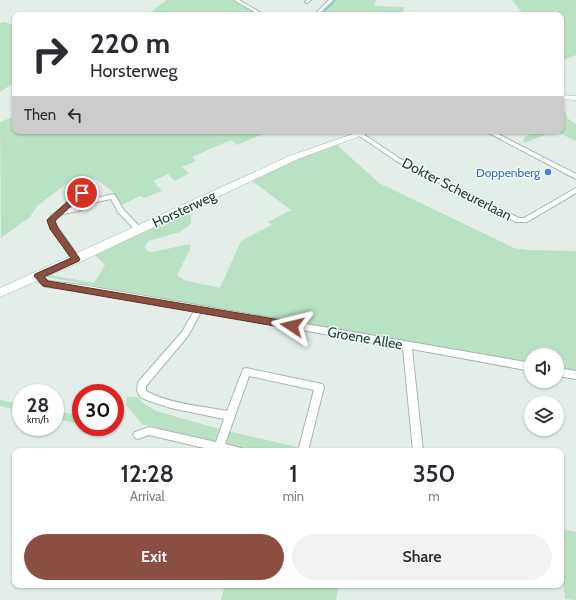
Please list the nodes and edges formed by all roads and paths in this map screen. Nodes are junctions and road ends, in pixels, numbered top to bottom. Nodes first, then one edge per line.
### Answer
1 (236, 0) edge
2 (331, 0) edge
3 (258, 12) edge
4 (319, 12) edge
5 (564, 97) edge
6 (576, 98) edge
7 (360, 134) joint
8 (494, 134) edge
9 (576, 177) edge
10 (576, 190) edge
11 (98, 200) junction
12 (61, 212) junction
13 (139, 230) junction
14 (76, 259) junction
15 (38, 276) junction
16 (0, 293) edge
17 (199, 309) junction
18 (407, 346) junction
19 (524, 366) edge
20 (564, 373) edge
21 (576, 375) edge
22 (230, 416) junction
23 (138, 435) dead end
24 (220, 447) junction
25 (224, 448) edge
26 (304, 448) edge
27 (418, 448) edge

1 - 3 street
2 - 4 street
5 - 6 main road
7 - 10 street, Dokter Scheurerlaan
7 - 13 main road, Horsterweg
8 - 9 street
11 - 12 street
11 - 12 street
11 - 13 street
12 - 14 street
13 - 14 main road, Horsterweg
14 - 15 main road, Horsterweg
15 - 16 main road, Horsterweg
15 - 17 street, Groene Allee
17 - 18 street, Groene Allee
17 - 22 street
18 - 19 street, Groene Allee
18 - 27 street
20 - 21 street
22 - 24 street
22 - 26 street
23 - 24 street
24 - 25 street

